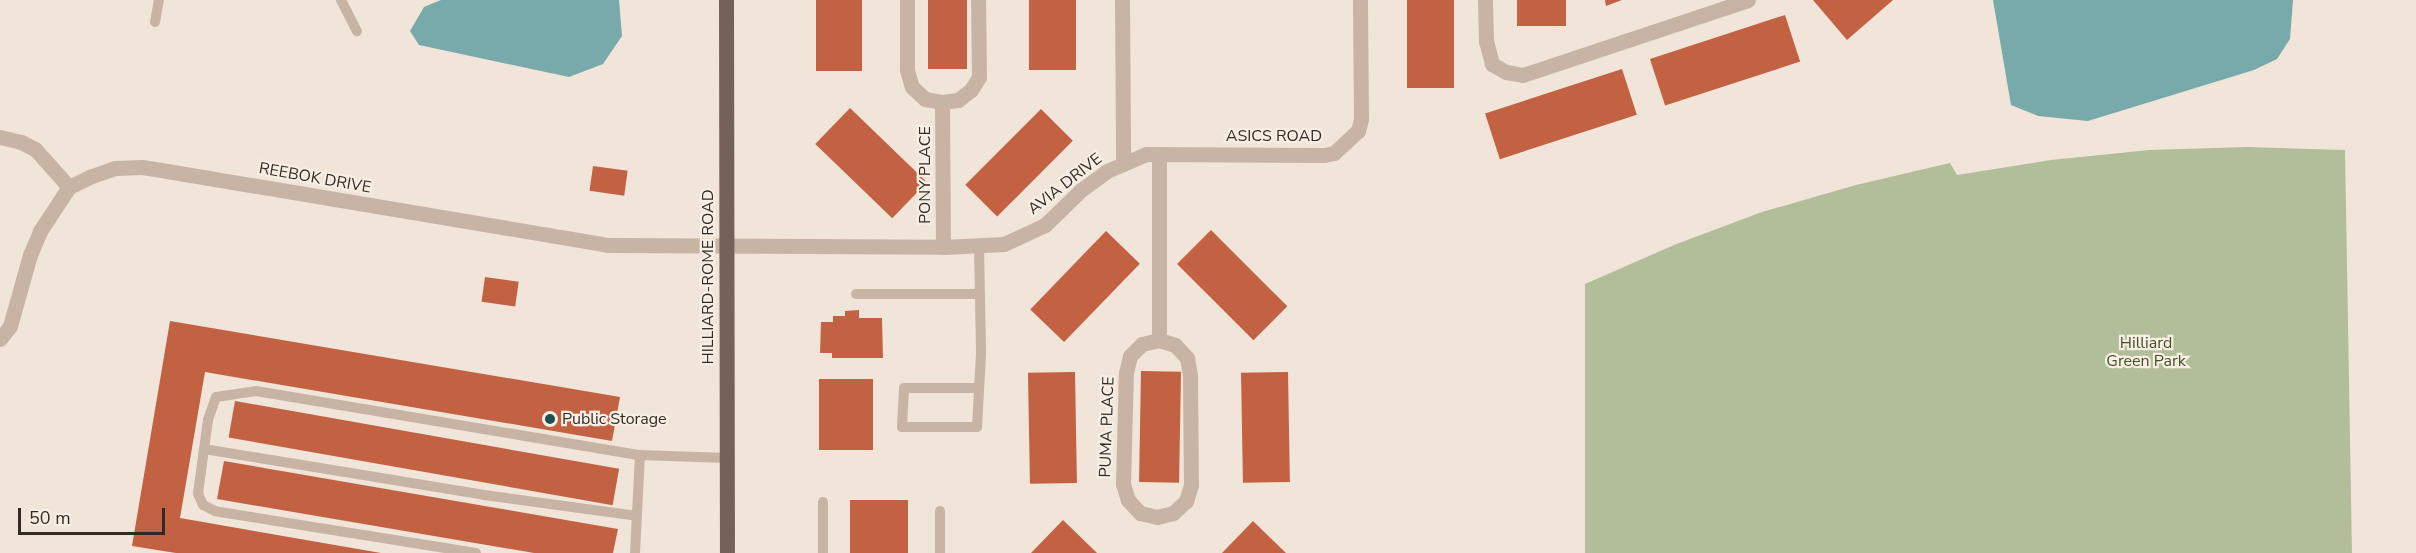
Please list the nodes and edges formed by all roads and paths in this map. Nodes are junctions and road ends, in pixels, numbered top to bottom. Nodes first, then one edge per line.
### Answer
1 (159, 0) edge
2 (341, 0) edge
3 (726, 0) edge
4 (907, 0) edge
5 (978, 0) edge
6 (1122, 0) edge
7 (1360, 0) edge
8 (1485, 0) edge
9 (1748, 0) edge
10 (155, 22) dead end
11 (357, 31) dead end
12 (942, 102) junction
13 (0, 137) edge
14 (1159, 154) junction
15 (1123, 163) junction
16 (69, 187) junction
17 (726, 245) junction
18 (979, 246) junction
19 (943, 247) junction
20 (856, 294) dead end
21 (980, 294) junction
22 (0, 339) edge
23 (1159, 340) junction
24 (979, 388) junction
25 (204, 449) junction
26 (640, 455) junction
27 (726, 458) junction
28 (823, 502) dead end
29 (940, 511) dead end
30 (637, 516) junction
31 (476, 553) edge
32 (635, 553) edge
33 (727, 553) edge
34 (823, 553) edge
35 (940, 553) edge

1 - 10 lane
2 - 11 lane
3 - 17 main road, HILLIARD-ROME ROAD
4 - 12 street
5 - 12 street
6 - 15 street, AVIA DRIVE
7 - 14 street, ASICS ROAD
8 - 9 street
12 - 19 street, PONY PLACE
13 - 16 street
14 - 15 street, ASICS ROAD
14 - 23 street
15 - 18 street, AVIA DRIVE
16 - 17 street, REEBOK DRIVE
16 - 22 street
17 - 19 street, AVIA DRIVE
17 - 27 main road, HILLIARD-ROME ROAD
18 - 19 street, AVIA DRIVE
18 - 21 lane
20 - 21 lane
21 - 24 lane
23 - 23 street, PUMA PLACE
24 - 24 lane
25 - 26 lane
25 - 30 lane
25 - 31 lane
26 - 27 lane
26 - 30 lane
27 - 33 main road, HILLIARD-ROME ROAD
28 - 34 lane
29 - 35 lane
30 - 32 lane

